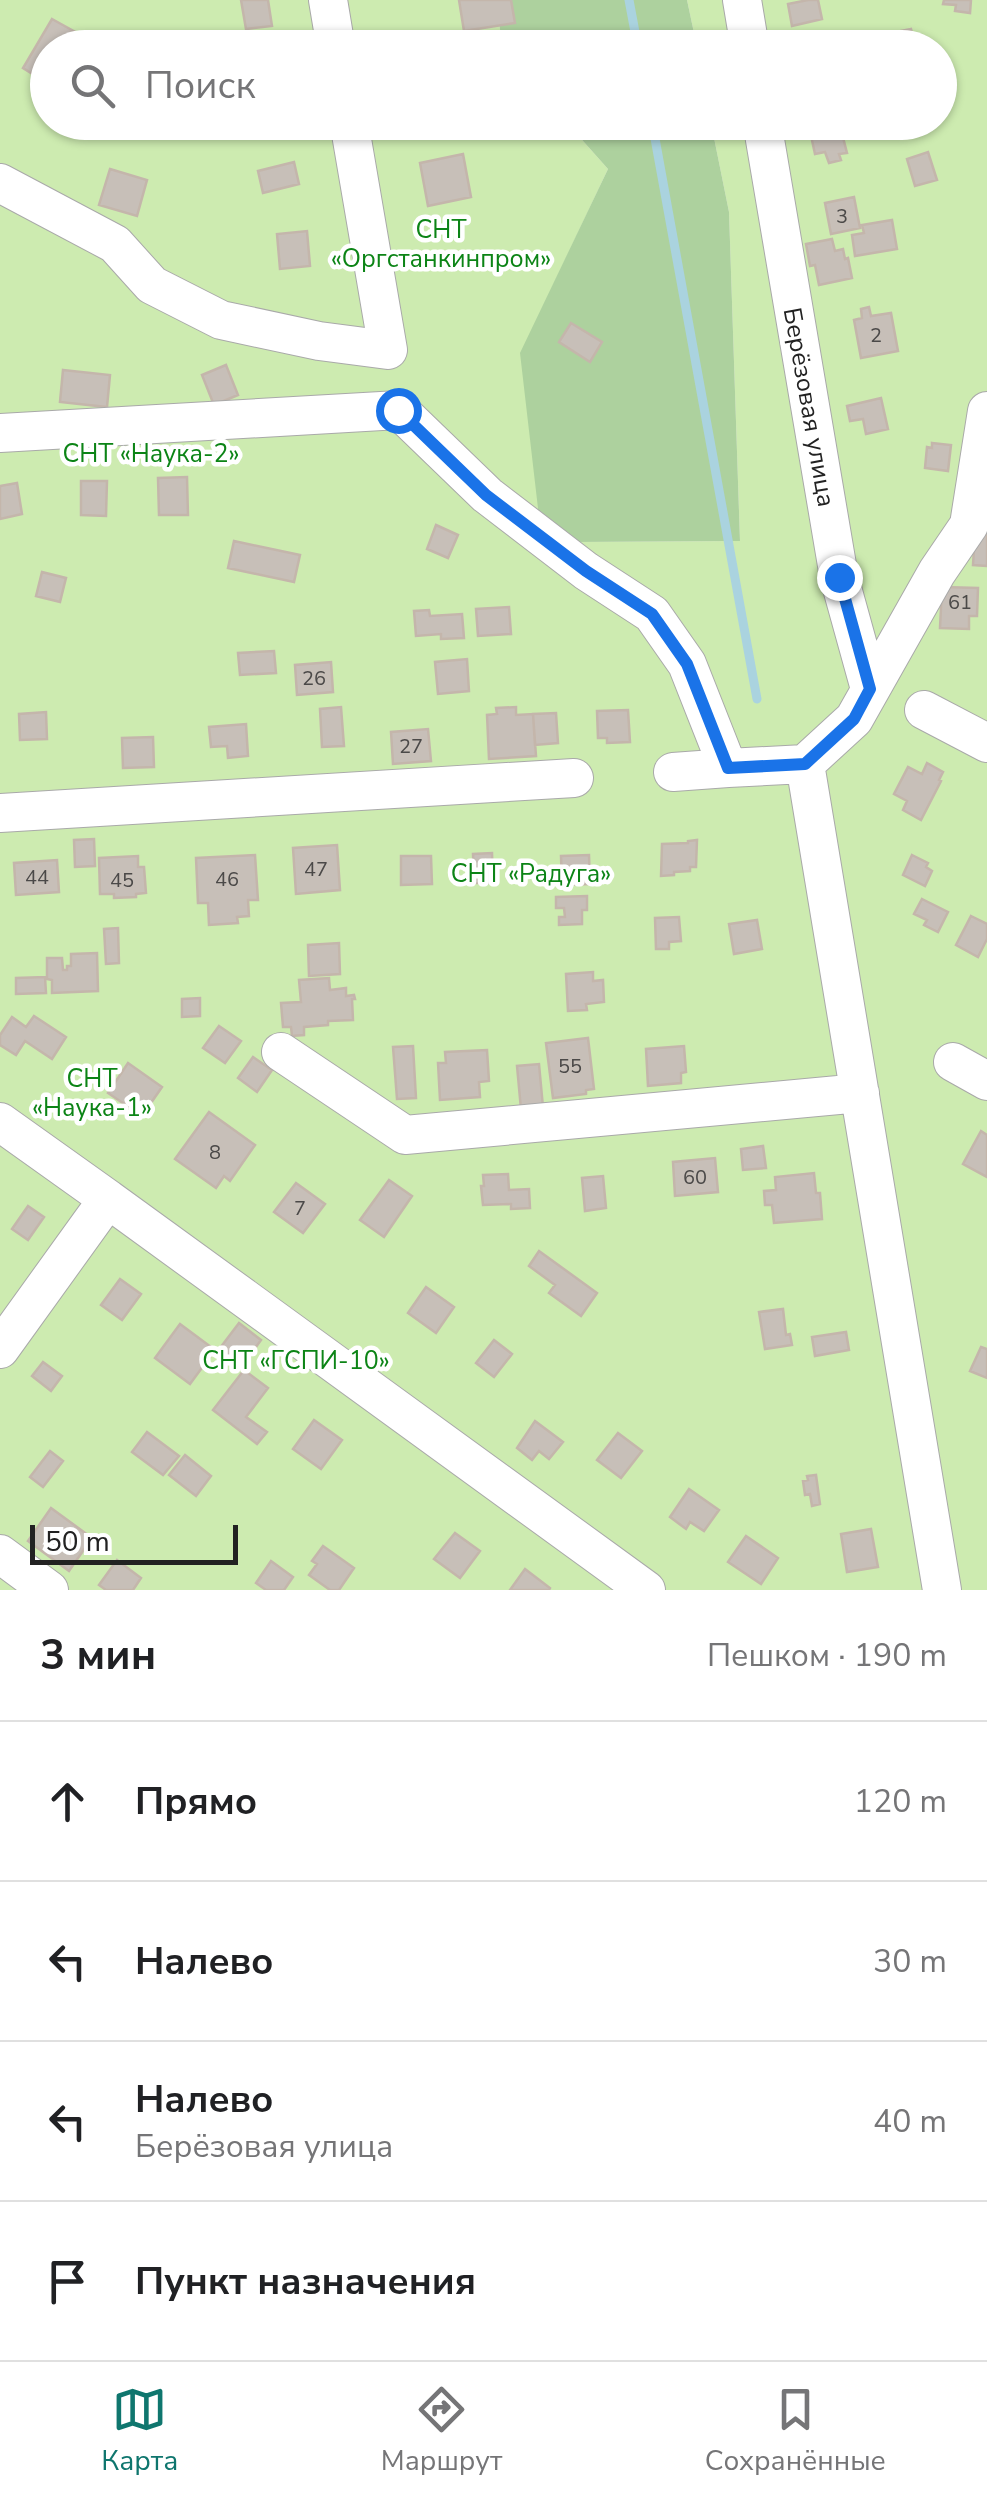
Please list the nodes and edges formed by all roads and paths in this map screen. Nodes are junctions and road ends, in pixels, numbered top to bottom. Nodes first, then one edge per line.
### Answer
1 (328, 0) edge
2 (742, 0) edge
3 (333, 30) edge
4 (747, 30) edge
5 (352, 140) edge
6 (765, 140) edge
7 (0, 182) edge
8 (987, 412) edge
9 (0, 433) edge
10 (862, 704) junction
11 (924, 710) dead end
12 (987, 743) edge
13 (805, 764) junction
14 (728, 768) junction
15 (673, 772) dead end
16 (574, 778) dead end
17 (0, 813) edge
18 (281, 1052) dead end
19 (954, 1062) dead end
20 (987, 1081) edge
21 (860, 1094) junction
22 (0, 1122) edge
23 (108, 1199) junction
24 (0, 1349) edge
25 (0, 1554) edge
26 (49, 1590) edge
27 (646, 1590) edge
28 (942, 1590) edge

1 - 3 street
2 - 4 street
5 - 7 street
6 - 10 street, Берёзовая улица
8 - 10 street
9 - 14 street
10 - 13 street
11 - 12 street
13 - 14 street
13 - 21 street
14 - 15 street
16 - 17 street
18 - 21 street
19 - 20 street
21 - 28 street
22 - 23 street
23 - 24 street
23 - 27 street
25 - 26 street

